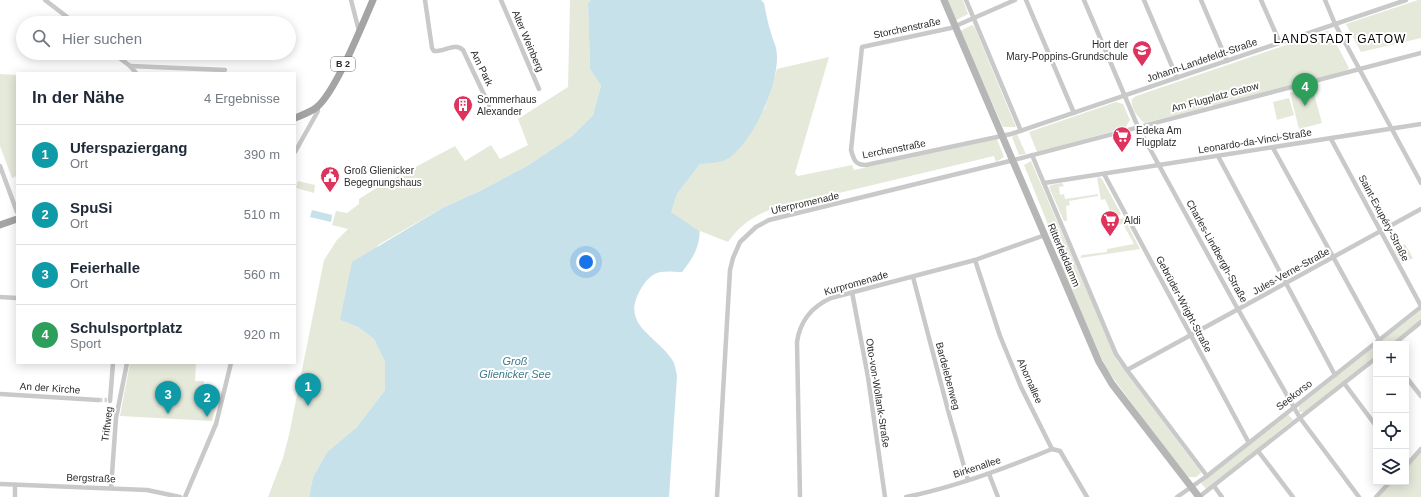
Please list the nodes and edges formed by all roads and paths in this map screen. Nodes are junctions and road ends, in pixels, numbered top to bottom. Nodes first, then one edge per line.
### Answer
1 (45, 0) edge
2 (351, 0) edge
3 (373, 0) edge
4 (425, 0) edge
5 (501, 0) edge
6 (944, 0) edge
7 (966, 0) edge
8 (1015, 0) edge
9 (1026, 0) edge
10 (1084, 0) edge
11 (1144, 0) edge
12 (1201, 0) edge
13 (1261, 0) edge
14 (1325, 0) edge
15 (1389, 0) edge
16 (1406, 0) edge
17 (1391, 5) junction
18 (66, 16) edge
19 (973, 18) junction
20 (1335, 24) junction
21 (955, 26) junction
22 (359, 31) junction
23 (1280, 43) junction
24 (862, 47) joint
25 (1421, 52) edge
26 (123, 60) edge
27 (1227, 61) junction
28 (130, 66) junction
29 (1359, 69) junction
30 (225, 70) dead end
31 (135, 72) edge
32 (1177, 78) junction
33 (539, 89) dead end
34 (1124, 96) junction
35 (489, 105) dead end
36 (316, 107) junction
37 (1074, 113) junction
38 (296, 117) edge
39 (1421, 124) edge
40 (1138, 127) junction
41 (1392, 129) junction
42 (1021, 131) junction
43 (1003, 136) junction
44 (1331, 138) junction
45 (1273, 148) junction
46 (296, 150) edge
47 (1032, 155) junction
48 (1218, 156) junction
49 (1014, 160) junction
50 (1160, 165) junction
51 (0, 166) edge
52 (1104, 174) junction
53 (1044, 183) junction
54 (1421, 183) edge
55 (16, 209) edge
56 (1421, 209) edge
57 (16, 219) edge
58 (0, 225) edge
59 (1381, 232) junction
60 (1045, 235) junction
61 (1333, 257) junction
62 (975, 260) junction
63 (913, 277) junction
64 (1286, 282) junction
65 (852, 292) junction
66 (0, 297) edge
67 (16, 298) edge
68 (1421, 306) edge
69 (1238, 310) junction
70 (1421, 322) edge
71 (1191, 334) junction
72 (1379, 340) junction
73 (1398, 341) edge
74 (1373, 360) edge
75 (113, 364) edge
76 (127, 364) edge
77 (231, 364) edge
78 (1127, 370) junction
79 (1335, 375) junction
80 (1409, 381) edge
81 (1344, 383) junction
82 (0, 394) edge
83 (1421, 396) edge
84 (98, 400) tunnel mouth
85 (119, 401) junction
86 (1293, 407) junction
87 (1300, 418) junction
88 (1373, 422) edge
89 (1249, 443) junction
90 (1052, 449) junction
91 (1421, 450) edge
92 (1258, 451) junction
93 (1409, 462) edge
94 (989, 474) junction
95 (1206, 476) junction
96 (968, 480) junction
97 (0, 484) edge
98 (15, 485) junction
99 (1387, 485) edge
100 (1214, 486) junction
101 (1191, 487) junction
102 (111, 488) junction
103 (928, 495) edge
104 (15, 497) edge
105 (180, 497) edge
106 (185, 497) edge
107 (717, 497) edge
108 (800, 497) edge
109 (885, 497) edge
110 (906, 497) edge
111 (998, 497) edge
112 (1087, 497) edge
113 (1177, 497) edge
114 (1199, 497) edge
115 (1222, 497) edge
116 (1293, 497) edge
117 (1359, 497) edge
118 (1376, 497) edge

1 - 18 street
2 - 22 street
3 - 22 main road, B 2
4 - 35 street, Am Park
5 - 33 street, Alter Weinberg
6 - 21 main road, Ritterfelddamm
7 - 19 street
8 - 19 street, Storchenstraße
9 - 37 street
10 - 34 street, Charles-Lindbergh-Straße
11 - 32 street
12 - 27 street
13 - 23 street
14 - 20 street
15 - 17 street
16 - 17 street, Johann-Landefeldt-Straße
17 - 20 street, Johann-Landefeldt-Straße
19 - 21 street, Storchenstraße
19 - 42 street
20 - 23 street, Johann-Landefeldt-Straße
20 - 29 street
21 - 24 street, Storchenstraße
21 - 43 main road, Ritterfelddamm
22 - 36 main road, B 2
23 - 27 street, Johann-Landefeldt-Straße
24 - 43 street, Lerchenstraße
25 - 29 street, Am Flugplatz Gatow
26 - 28 street
27 - 32 street, Johann-Landefeldt-Straße
28 - 30 street
28 - 31 street
29 - 40 street, Am Flugplatz Gatow
29 - 41 street
32 - 34 street, Johann-Landefeldt-Straße
34 - 37 street, Johann-Landefeldt-Straße
34 - 40 street, Charles-Lindbergh-Straße
36 - 38 main road, B 2
36 - 46 street
37 - 42 street, Johann-Landefeldt-Straße
39 - 41 street, Leonardo-da-Vinci-Straße
40 - 47 street, Am Flugplatz Gatow
40 - 50 street, Charles-Lindbergh-Straße
41 - 44 street, Leonardo-da-Vinci-Straße
41 - 54 street
42 - 43 street, Johann-Landefeldt-Straße
43 - 49 main road, Ritterfelddamm
44 - 45 street, Leonardo-da-Vinci-Straße
44 - 59 street, Saint-Exupéry-Straße
45 - 48 street, Leonardo-da-Vinci-Straße
45 - 61 street
47 - 49 street, Am Flugplatz Gatow
47 - 53 street, Ritterfelddamm
48 - 50 street, Leonardo-da-Vinci-Straße
48 - 64 street
49 - 60 main road, Ritterfelddamm
49 - 107 street, Uferpromenade
50 - 52 street, Leonardo-da-Vinci-Straße
50 - 69 street, Charles-Lindbergh-Straße
51 - 55 street
52 - 53 street, Leonardo-da-Vinci-Straße
52 - 71 street, Gebrüder-Wright-Straße
53 - 78 street, Ritterfelddamm
56 - 59 street, Jules-Verne-Straße
57 - 58 main road
59 - 61 street, Jules-Verne-Straße
59 - 68 street, Saint-Exupéry-Straße
60 - 62 street, Kurpromenade
60 - 101 main road, Ritterfelddamm
61 - 64 street, Jules-Verne-Straße
61 - 72 street
62 - 63 street, Kurpromenade
62 - 90 street, Ahornallee
63 - 65 street, Kurpromenade
63 - 96 street, Bardelebenweg
64 - 69 street, Jules-Verne-Straße
64 - 79 street
65 - 108 street, Kurpromenade
65 - 109 street, Otto-von-Wollank-Straße
66 - 67 street
68 - 72 street, Seekorso
69 - 71 street, Jules-Verne-Straße
69 - 86 street, Charles-Lindbergh-Straße
70 - 73 street
71 - 78 street, Jules-Verne-Straße
71 - 89 street, Gebrüder-Wright-Straße
72 - 79 street, Seekorso
74 - 81 street
75 - 85 street
76 - 85 street, Triftweg
77 - 106 street
78 - 95 street, Ritterfelddamm
79 - 86 street, Seekorso
80 - 83 street
81 - 87 street
81 - 88 street
82 - 84 street, An der Kirche
85 - 102 street, Triftweg
86 - 87 street, Charles-Lindbergh-Straße
86 - 89 street, Seekorso
87 - 92 street
87 - 117 street, Charles-Lindbergh-Straße
89 - 95 street, Seekorso
90 - 94 street, Birkenallee
90 - 112 street, Ahornallee
91 - 93 street
92 - 100 street
92 - 116 street
94 - 96 street, Birkenallee
94 - 111 street
95 - 101 street, Seekorso
96 - 103 street, Birkenallee
97 - 98 street, Bergstraße
98 - 102 street, Bergstraße
98 - 104 street
99 - 118 street
100 - 114 street
100 - 115 street
101 - 113 street, Seekorso
101 - 114 main road, Ritterfelddamm
102 - 105 street, Bergstraße
103 - 110 street, Birkenallee

